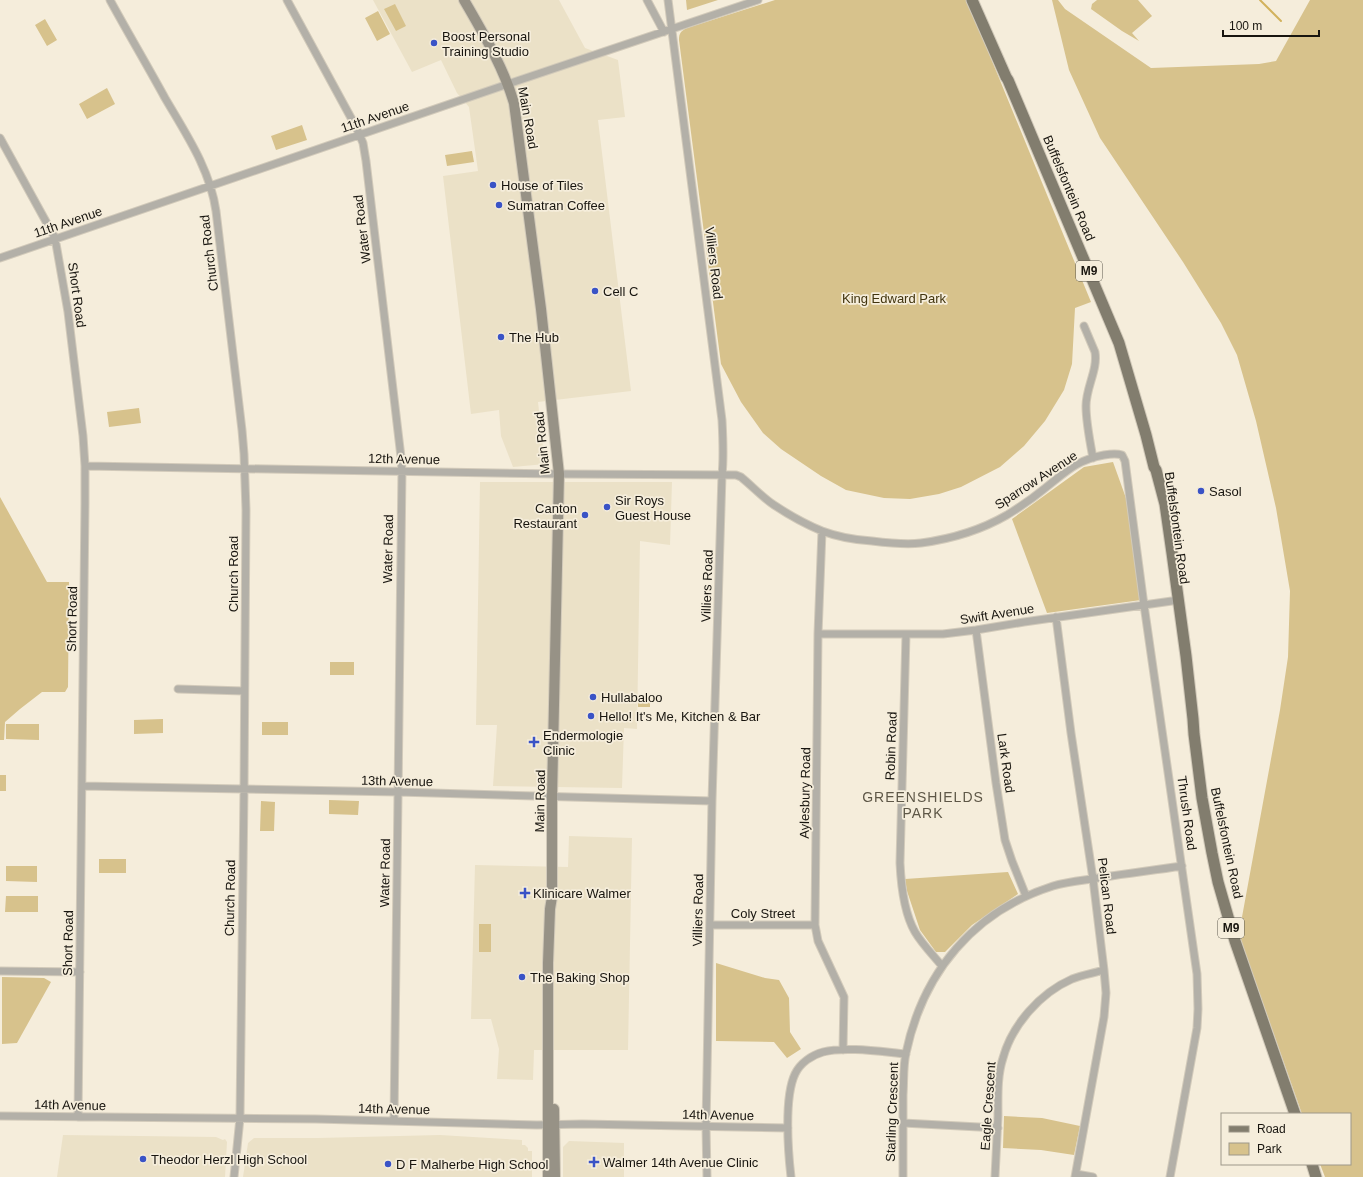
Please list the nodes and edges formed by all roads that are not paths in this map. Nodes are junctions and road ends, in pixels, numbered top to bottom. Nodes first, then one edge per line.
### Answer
1 (110, 0) edge
2 (287, 0) edge
3 (464, 0) edge
4 (647, 0) edge
5 (668, 0) edge
6 (758, 0) edge
7 (972, 0) edge
8 (978, 0) edge
9 (672, 29) junction
10 (664, 32) junction
11 (1008, 80) junction
12 (508, 84) junction
13 (360, 136) junction
14 (0, 138) edge
15 (211, 186) junction
16 (56, 238) junction
17 (0, 258) edge
18 (1084, 326) dead end
19 (1120, 454) joint
20 (1093, 458) junction
21 (85, 466) junction
22 (244, 468) junction
23 (402, 470) junction
24 (559, 474) junction
25 (722, 475) junction
26 (822, 531) junction
27 (1176, 600) junction
28 (1144, 605) junction
29 (1056, 617) junction
30 (976, 630) junction
31 (818, 634) junction
32 (906, 634) junction
33 (178, 689) dead end
34 (244, 691) junction
35 (82, 786) junction
36 (244, 790) junction
37 (398, 792) junction
38 (552, 797) junction
39 (712, 801) junction
40 (1182, 866) junction
41 (1094, 879) junction
42 (1026, 896) junction
43 (710, 925) junction
44 (815, 925) junction
45 (942, 966) junction
46 (1104, 970) junction
47 (0, 971) edge
48 (80, 972) junction
49 (843, 1050) junction
50 (906, 1054) junction
51 (1295, 1113) edge
52 (0, 1116) edge
53 (78, 1117) junction
54 (240, 1118) junction
55 (394, 1121) junction
56 (903, 1123) junction
57 (551, 1124) junction
58 (706, 1127) junction
59 (788, 1128) junction
60 (998, 1128) junction
61 (1312, 1165) edge
62 (1076, 1176) edge
63 (234, 1177) edge
64 (548, 1177) edge
65 (555, 1177) edge
66 (707, 1177) edge
67 (791, 1177) edge
68 (903, 1177) edge
69 (995, 1177) edge
70 (1093, 1177) edge
71 (1170, 1177) edge
72 (1316, 1177) edge

1 - 15 street, Church Road
2 - 13 street, Water Road
3 - 12 main road, Main Road
4 - 10 street
5 - 9 street, Villiers Road
6 - 9 street, 11th Avenue
7 - 11 main road, Buffelsfontein Road / M9
8 - 11 main road, Buffelsfontein Road / M9
9 - 10 street, 11th Avenue
9 - 25 street, Villiers Road
10 - 12 street, 11th Avenue
11 - 27 main road, Buffelsfontein Road / M9
12 - 13 street, 11th Avenue
12 - 24 main road, Main Road
13 - 15 street, 11th Avenue
13 - 23 street, Water Road
14 - 16 street, Short Road
15 - 16 street, 11th Avenue
15 - 22 street, Church Road
16 - 17 street, 11th Avenue
16 - 21 street, Short Road
18 - 20 street
19 - 20 street, Sparrow Avenue
19 - 28 street, Thrush Road
20 - 26 street, Sparrow Avenue
21 - 22 street, 12th Avenue
21 - 35 street, Short Road
22 - 23 street, 12th Avenue
22 - 34 street, Church Road
23 - 24 street, 12th Avenue
23 - 37 street, Water Road
24 - 25 street, 12th Avenue
24 - 38 main road, Main Road
25 - 26 street, Sparrow Avenue
25 - 39 street, Villiers Road
26 - 31 street, Aylesbury Road
27 - 28 street, Swift Avenue
27 - 51 main road, Buffelsfontein Road / M9
28 - 29 street, Swift Avenue
28 - 40 street, Thrush Road
29 - 30 street, Swift Avenue
29 - 41 street, Pelican Road
30 - 32 street, Swift Avenue
30 - 42 street, Lark Road
31 - 32 street, Swift Avenue
31 - 44 street, Aylesbury Road
32 - 45 street, Robin Road
33 - 34 street
34 - 36 street, Church Road
35 - 36 street, 13th Avenue
35 - 48 street, Short Road
36 - 37 street, 13th Avenue
36 - 54 street, Church Road
37 - 38 street, 13th Avenue
37 - 55 street, Water Road
38 - 39 street, 13th Avenue
38 - 57 main road, Main Road
39 - 43 street, Villiers Road
40 - 41 street, Starling Crescent
40 - 71 street, Thrush Road
41 - 42 street, Starling Crescent
41 - 46 street, Pelican Road
42 - 45 street, Starling Crescent
43 - 44 street, Coly Street
43 - 58 street, Villiers Road
44 - 49 street, Aylesbury Road
45 - 50 street, Starling Crescent
46 - 60 street, Eagle Crescent
46 - 62 street, Pelican Road
47 - 48 street
48 - 53 street, Short Road
49 - 50 street
49 - 59 street
50 - 56 street, Starling Crescent
52 - 53 street, 14th Avenue
53 - 54 street, 14th Avenue
54 - 55 street, 14th Avenue
54 - 63 street, Church Road
55 - 57 street, 14th Avenue
56 - 60 street
56 - 68 street, Starling Crescent
57 - 58 street, 14th Avenue
57 - 64 main road, Main Road
57 - 65 main road, Main Road
58 - 59 street, 14th Avenue
58 - 66 street, Villiers Road
59 - 67 street
60 - 69 street, Eagle Crescent
61 - 72 main road
62 - 70 street

